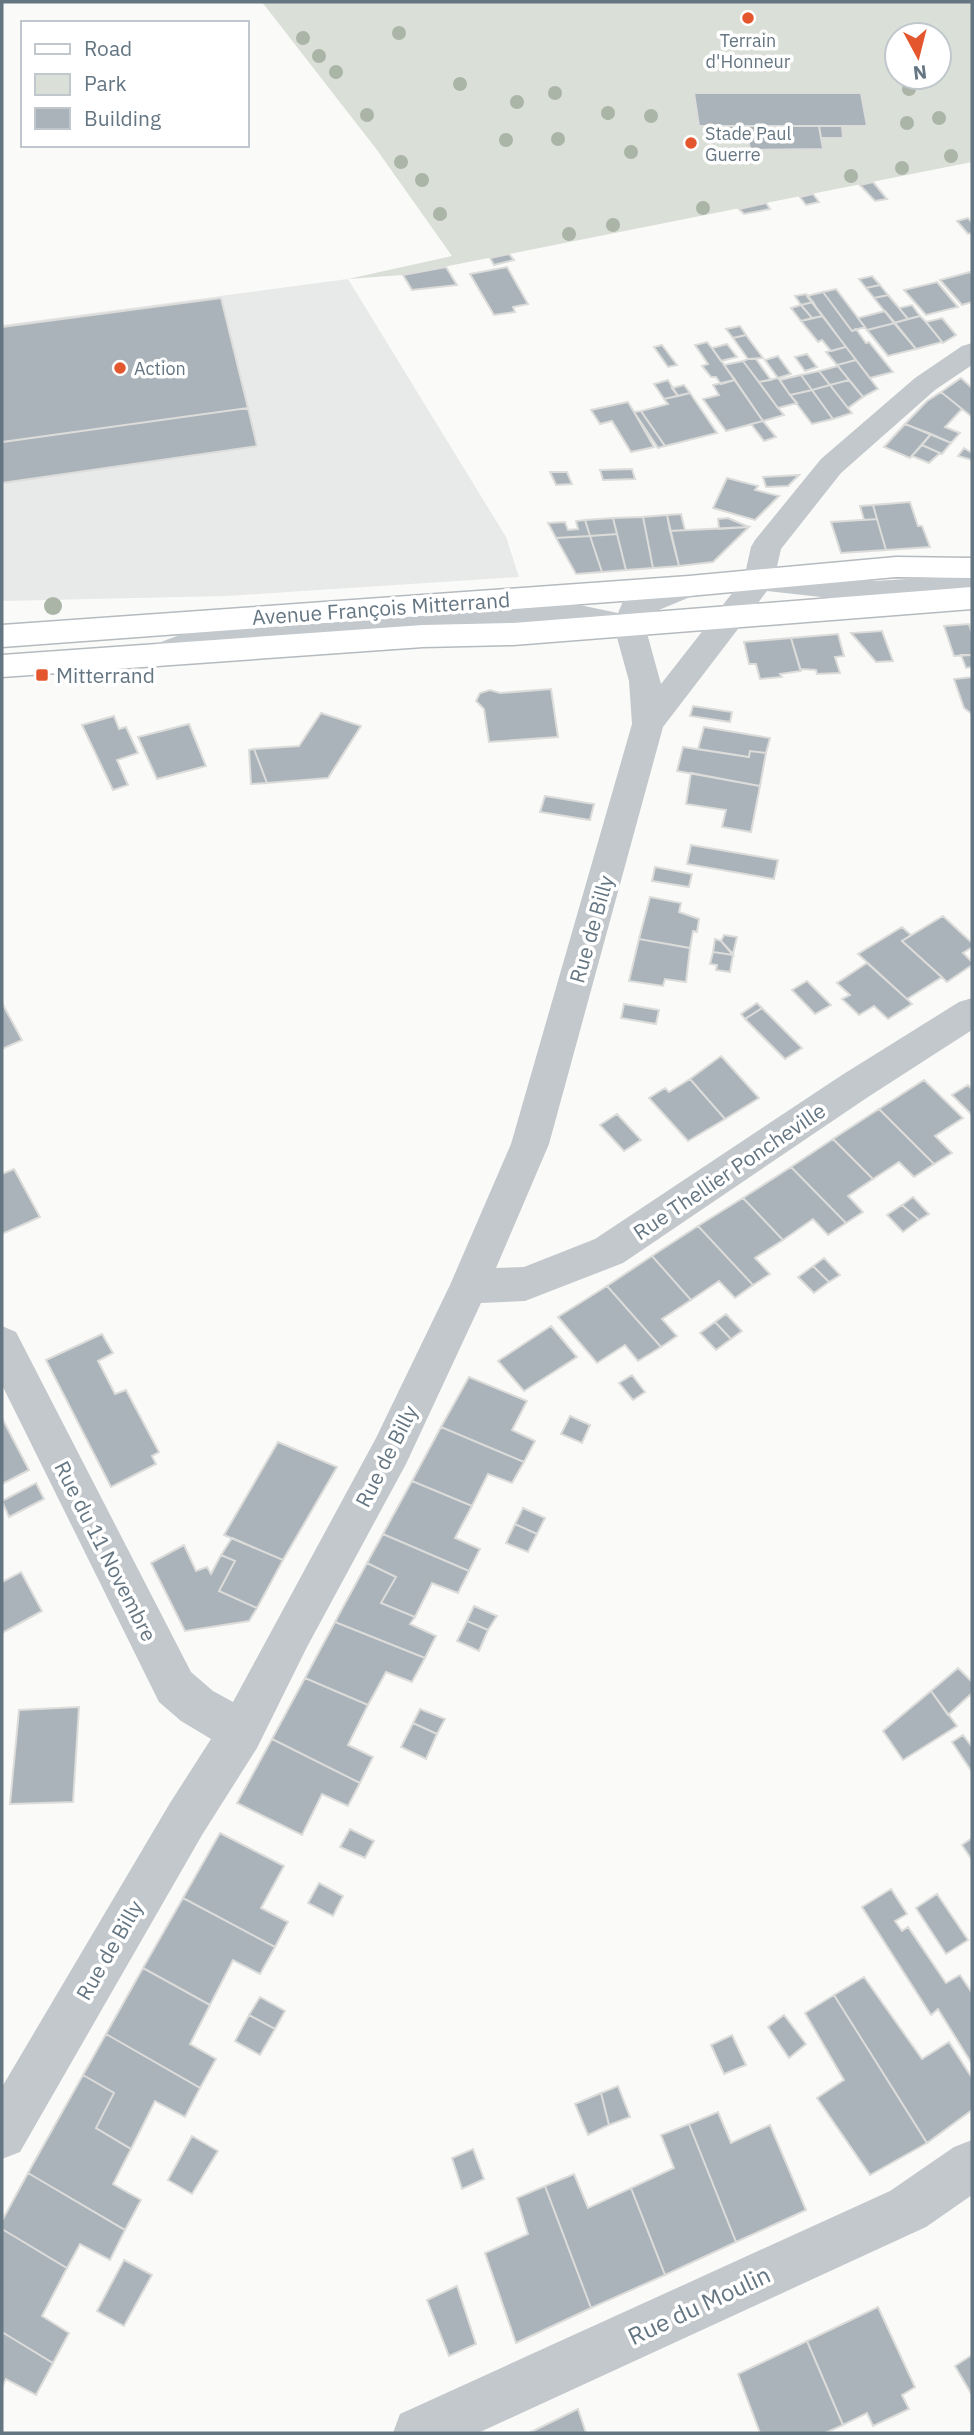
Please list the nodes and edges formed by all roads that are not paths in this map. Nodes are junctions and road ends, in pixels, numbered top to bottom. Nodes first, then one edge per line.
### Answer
1 (972, 352) edge
2 (972, 568) edge
3 (760, 580) junction
4 (972, 585) edge
5 (689, 586) junction
6 (972, 598) edge
7 (731, 615) junction
8 (629, 626) junction
9 (2, 636) edge
10 (2, 666) edge
11 (648, 724) junction
12 (972, 1012) edge
13 (469, 1286) junction
14 (2, 1344) edge
15 (241, 1732) junction
16 (2, 2134) edge
17 (972, 2165) edge
18 (419, 2433) edge

1 - 3 street
2 - 3 main road, Avenue François Mitterrand
3 - 4 street
3 - 5 main road, Avenue François Mitterrand
3 - 7 street, Rue de Billy
5 - 8 street
5 - 9 main road, Avenue François Mitterrand
6 - 7 main road, Avenue François Mitterrand
7 - 8 main road, Avenue François Mitterrand
7 - 11 street, Rue de Billy
8 - 10 main road, Avenue François Mitterrand
8 - 11 street, Rue de Billy
11 - 13 street, Rue de Billy
12 - 13 street, Rue Thellier Poncheville
13 - 15 street, Rue de Billy
14 - 15 street, Rue du 11 Novembre
15 - 16 street, Rue de Billy
17 - 18 street, Rue du Moulin

